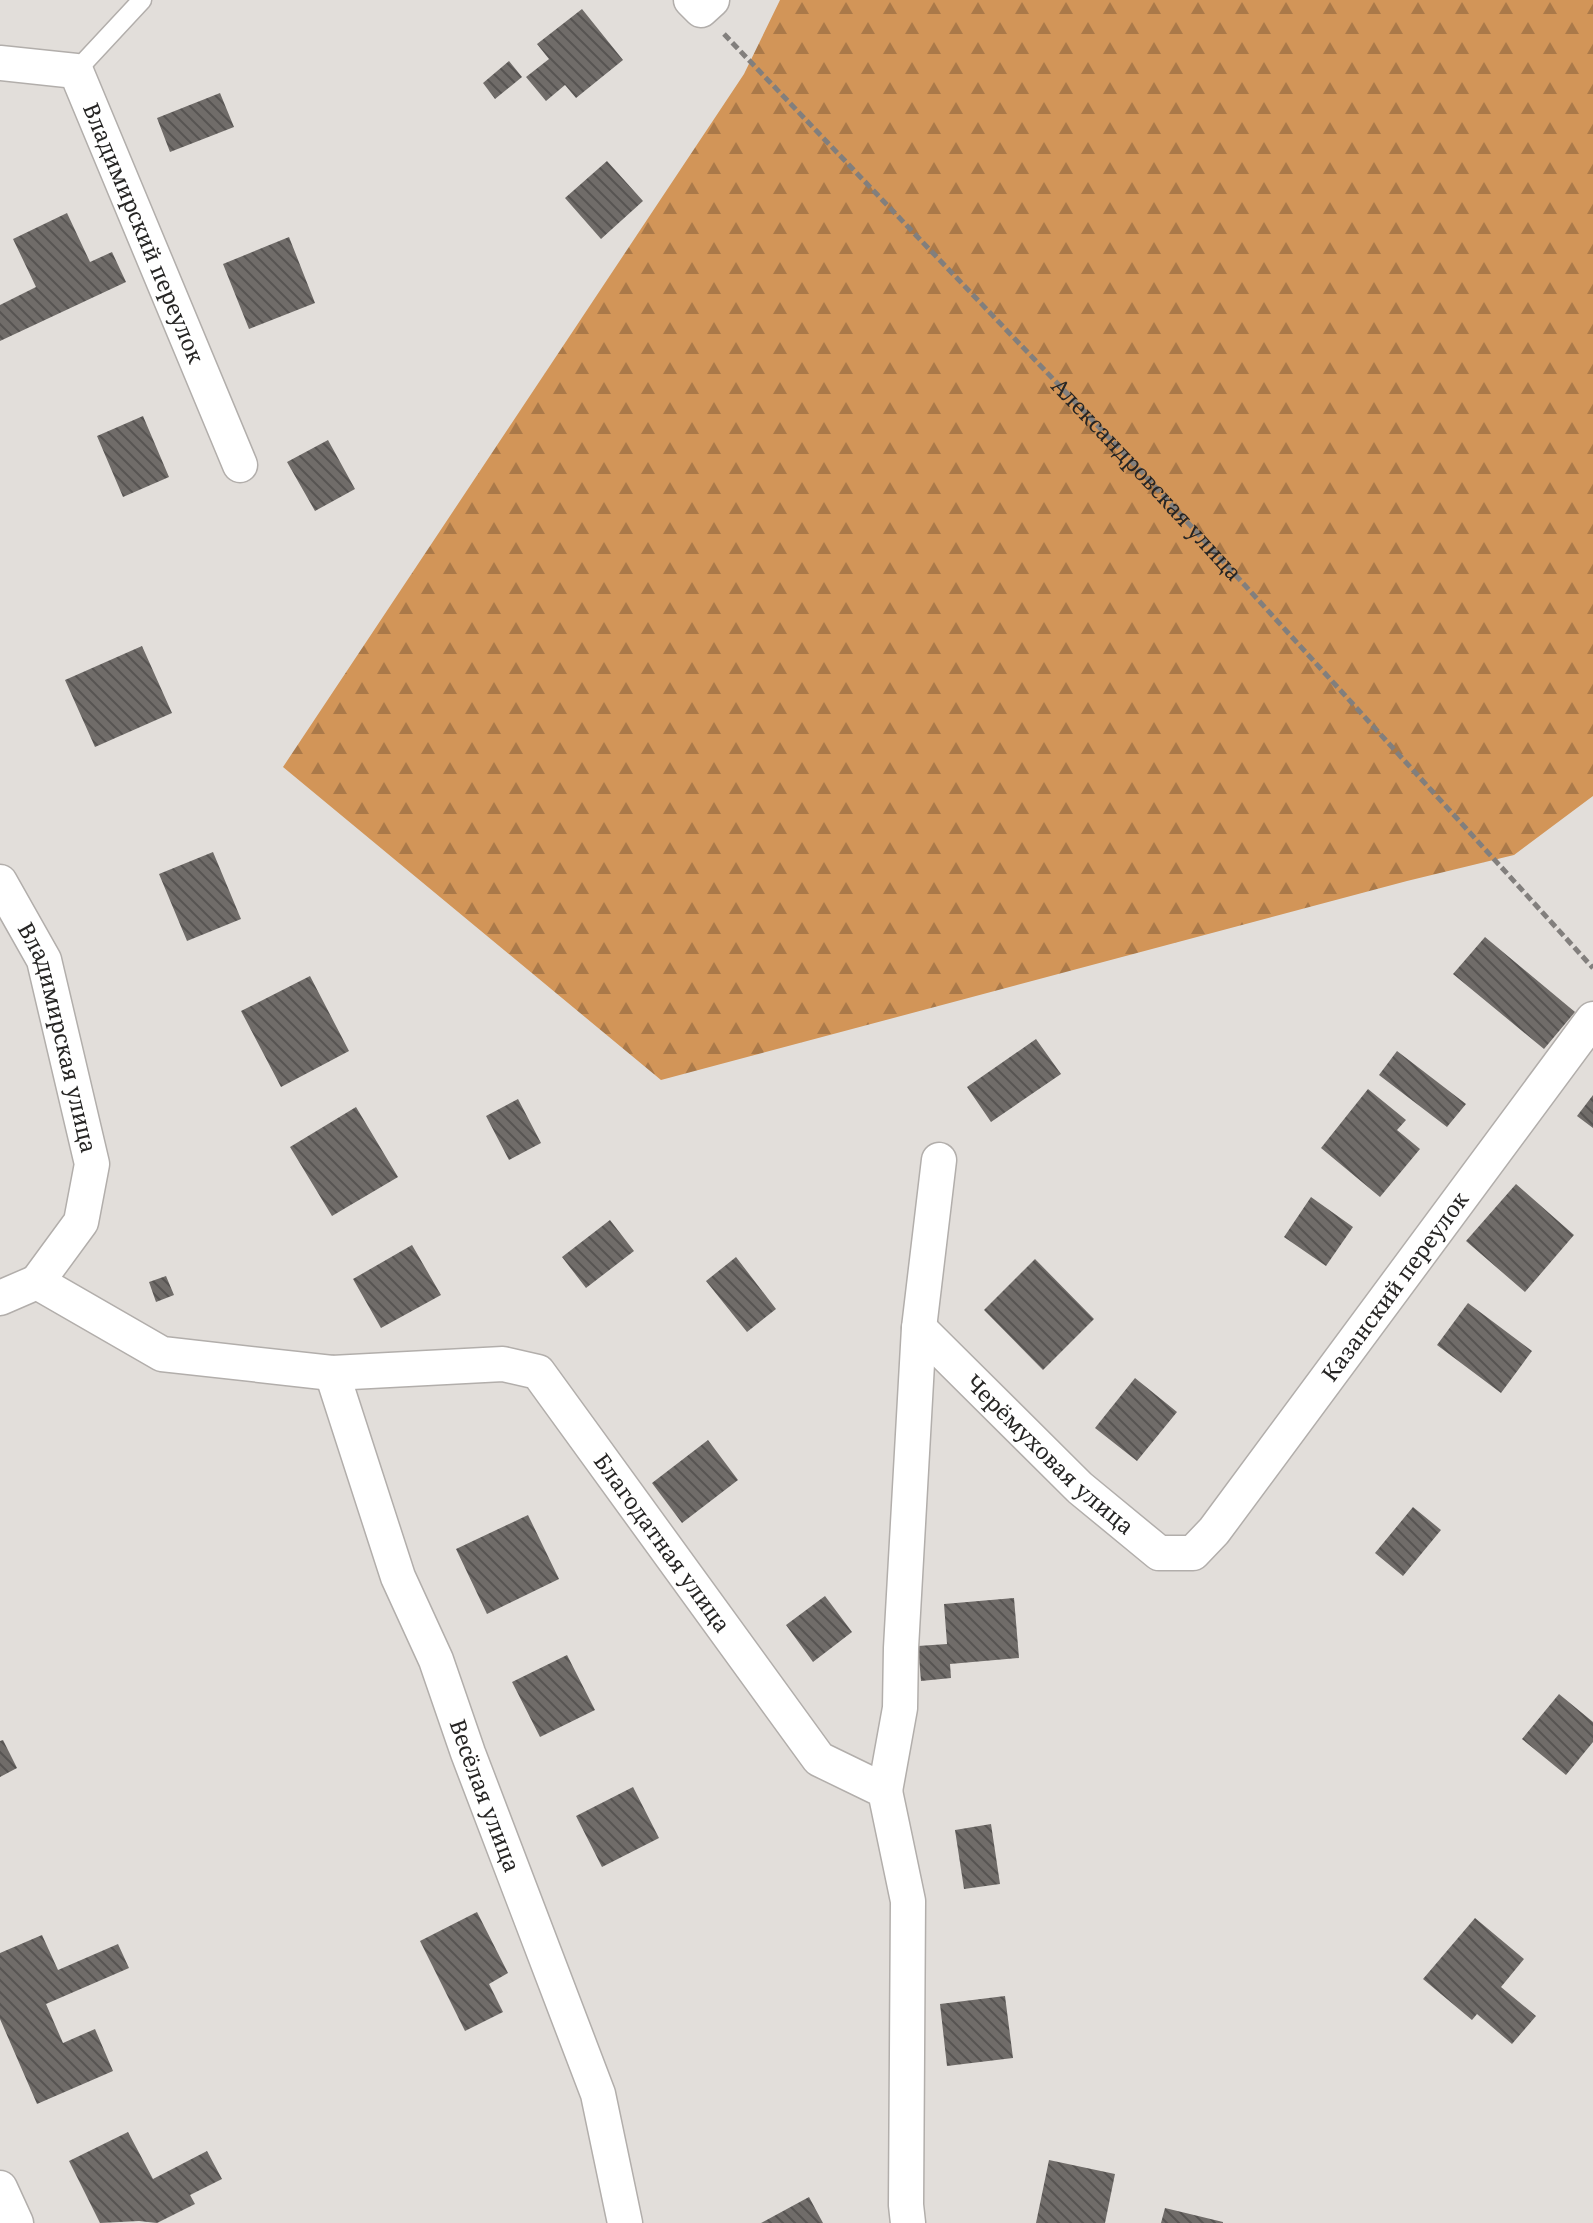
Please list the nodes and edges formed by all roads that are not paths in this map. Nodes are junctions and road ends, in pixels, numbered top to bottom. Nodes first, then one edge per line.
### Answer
1 (142, 0) edge
2 (0, 63) edge
3 (76, 71) junction
4 (240, 465) dead end
5 (0, 882) edge
6 (1593, 1019) edge
7 (939, 1160) dead end
8 (37, 1282) junction
9 (0, 1298) edge
10 (919, 1328) junction
11 (332, 1373) junction
12 (1193, 1553) joint
13 (885, 1791) junction
14 (0, 2188) edge
15 (16, 2223) edge
16 (625, 2223) edge
17 (908, 2223) edge

1 - 3 lane
2 - 3 street
3 - 4 street, Владимирский переулок
5 - 8 street, Владимирская улица
6 - 12 street, Казанский переулок
7 - 10 street
8 - 9 street
8 - 11 street, Благодатная улица
10 - 12 street, Черёмуховая улица
10 - 13 street
11 - 13 street, Благодатная улица
11 - 16 street, Весёлая улица
13 - 17 street
14 - 15 street

